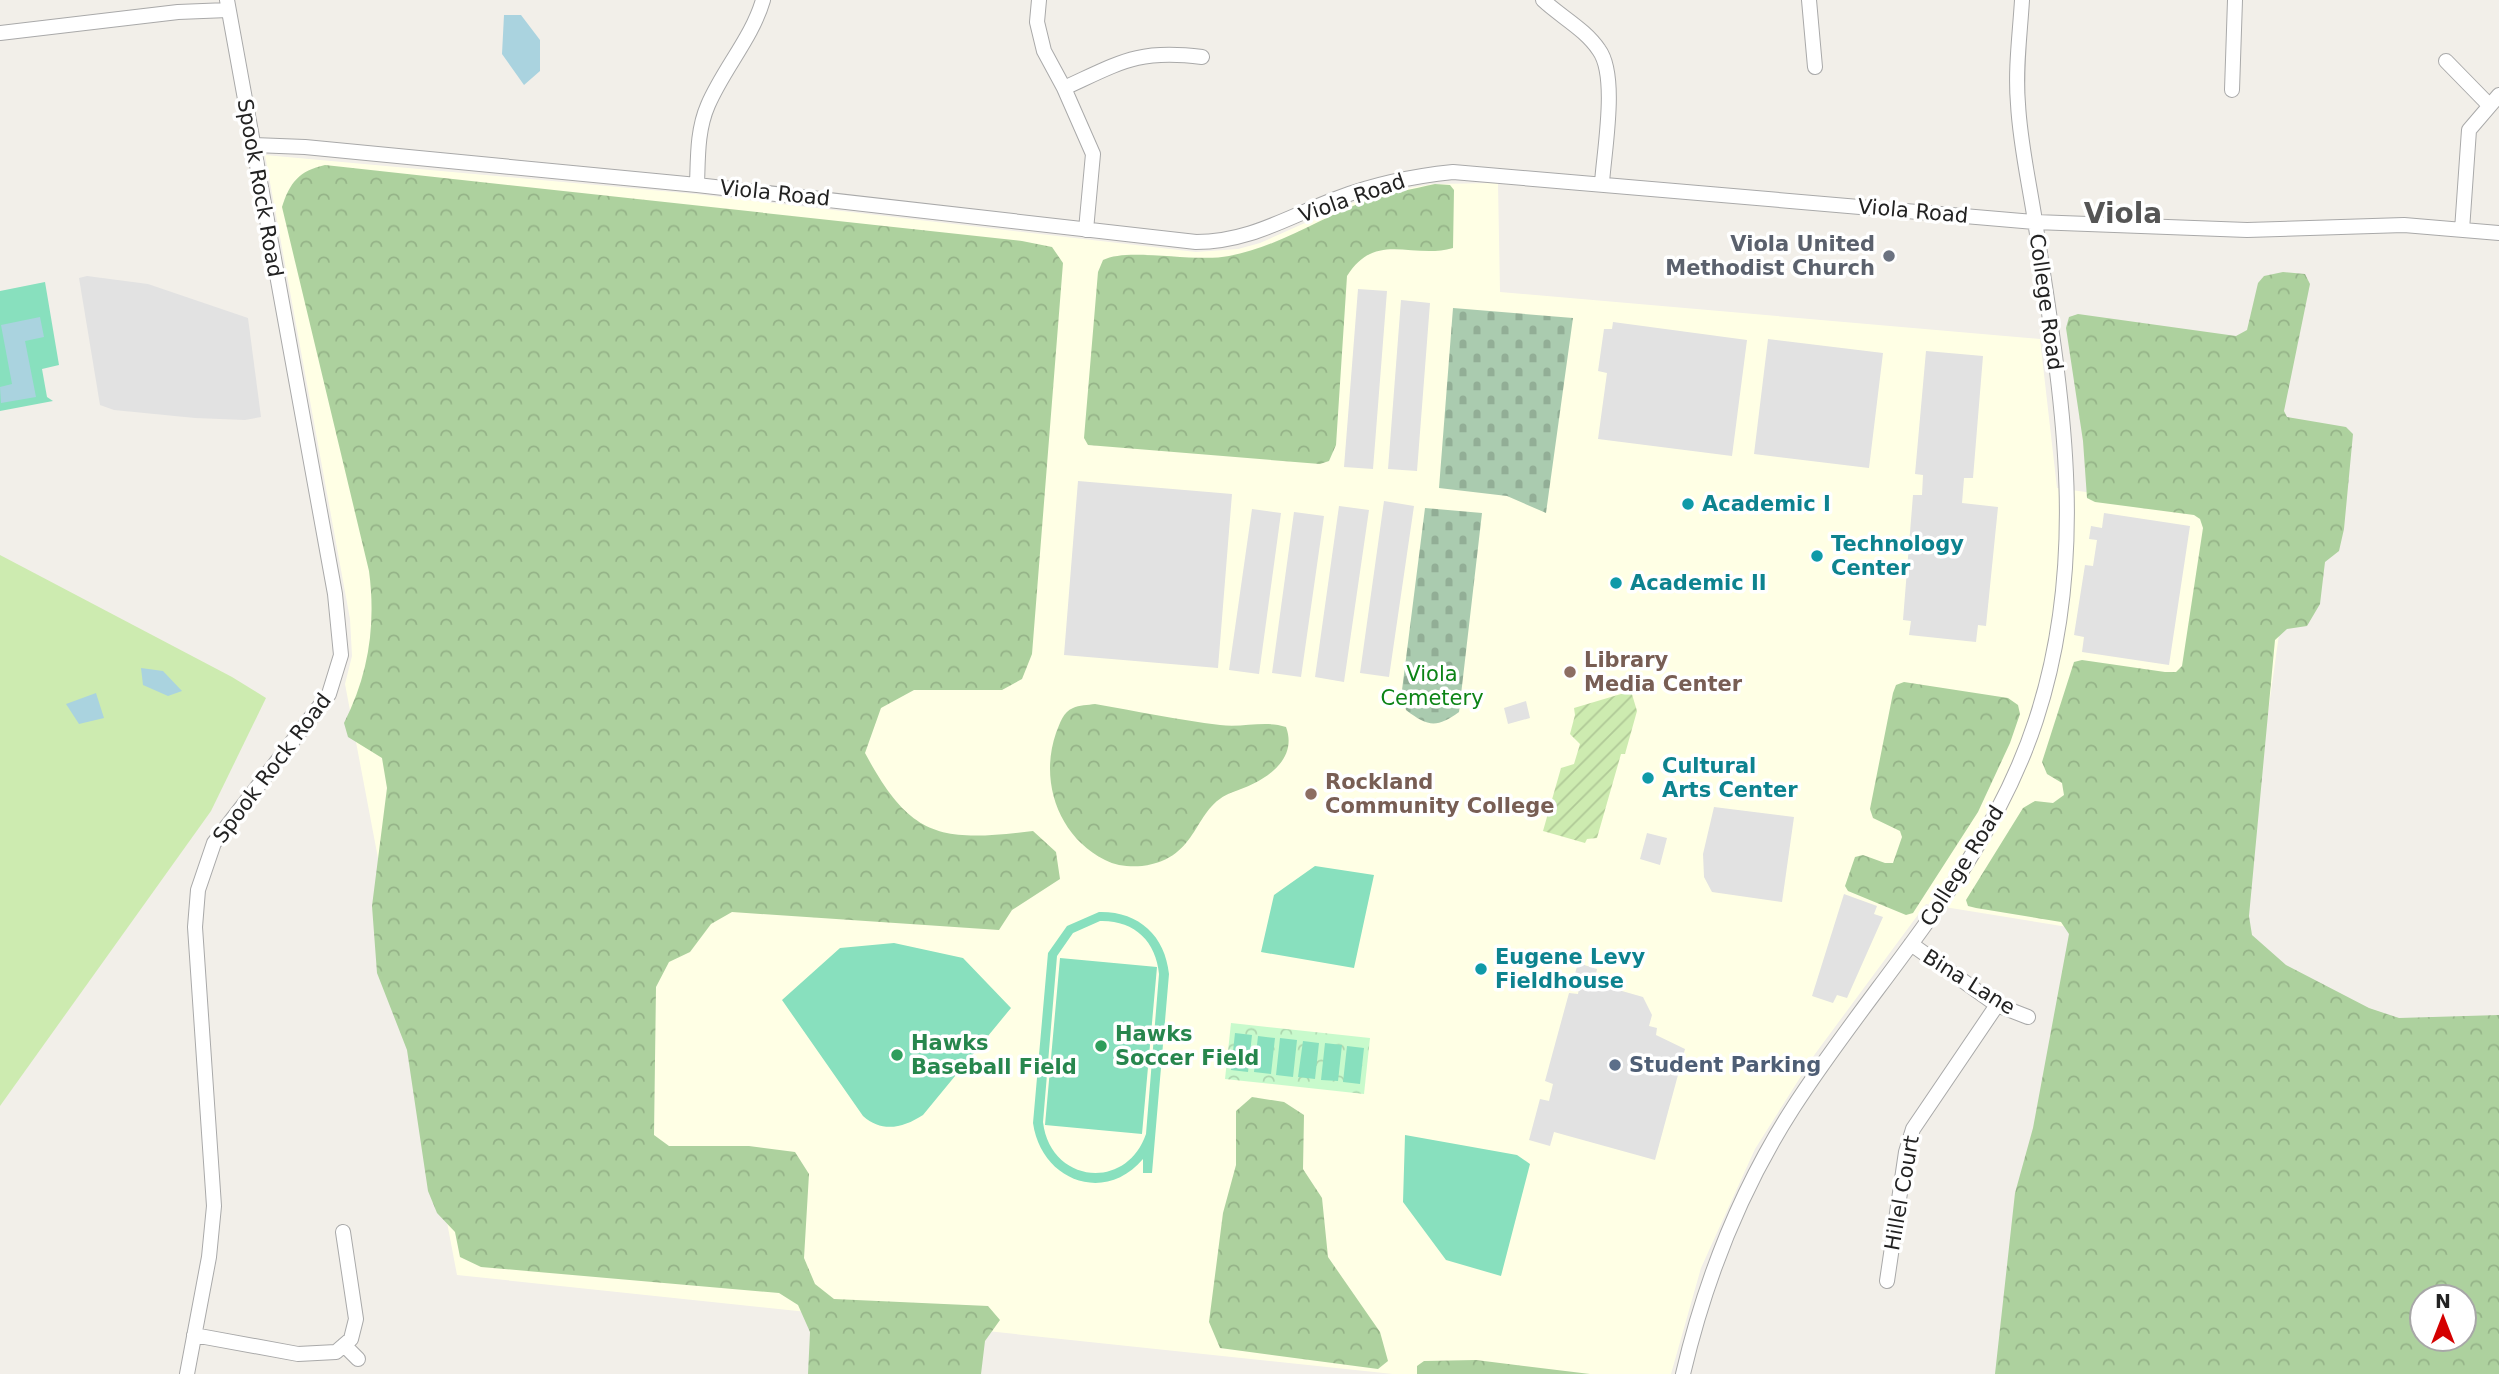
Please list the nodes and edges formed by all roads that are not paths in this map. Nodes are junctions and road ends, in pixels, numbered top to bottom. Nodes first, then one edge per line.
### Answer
1 (763, 0) edge
2 (1039, 0) edge
3 (1542, 0) edge
4 (1809, 0) edge
5 (2022, 0) edge
6 (2235, 0) edge
7 (228, 5) edge
8 (0, 33) edge
9 (1202, 57) dead end
10 (2446, 61) dead end
11 (1815, 66) dead end
12 (1064, 88) junction
13 (2232, 90) dead end
14 (2494, 100) edge
15 (253, 145) junction
16 (1602, 183) junction
17 (696, 185) junction
18 (2035, 222) junction
19 (1086, 230) junction
20 (2462, 230) junction
21 (2499, 233) edge
22 (1911, 944) junction
23 (1997, 1005) junction
24 (2028, 1017) dead end
25 (343, 1233) dead end
26 (1887, 1281) dead end
27 (194, 1335) junction
28 (344, 1345) junction
29 (358, 1359) dead end
30 (187, 1374) edge
31 (1683, 1374) edge

1 - 17 street
2 - 12 street
3 - 16 street
4 - 11 street
5 - 18 street, College Road
6 - 13 street
7 - 8 street
7 - 15 street, Spook Rock Road
9 - 12 street
10 - 14 street
12 - 19 street
14 - 20 street
15 - 17 street, Viola Road
15 - 27 street, Spook Rock Road
16 - 18 street, Viola Road
16 - 19 street, Viola Road
17 - 19 street, Viola Road
18 - 20 street, Viola Road
18 - 22 street, College Road
20 - 21 street, Viola Road
22 - 23 street, Bina Lane
22 - 31 street, College Road
23 - 24 street, Bina Lane
23 - 26 street, Hillel Court
25 - 28 street
27 - 28 street
27 - 30 street, Spook Rock Road
28 - 29 street

